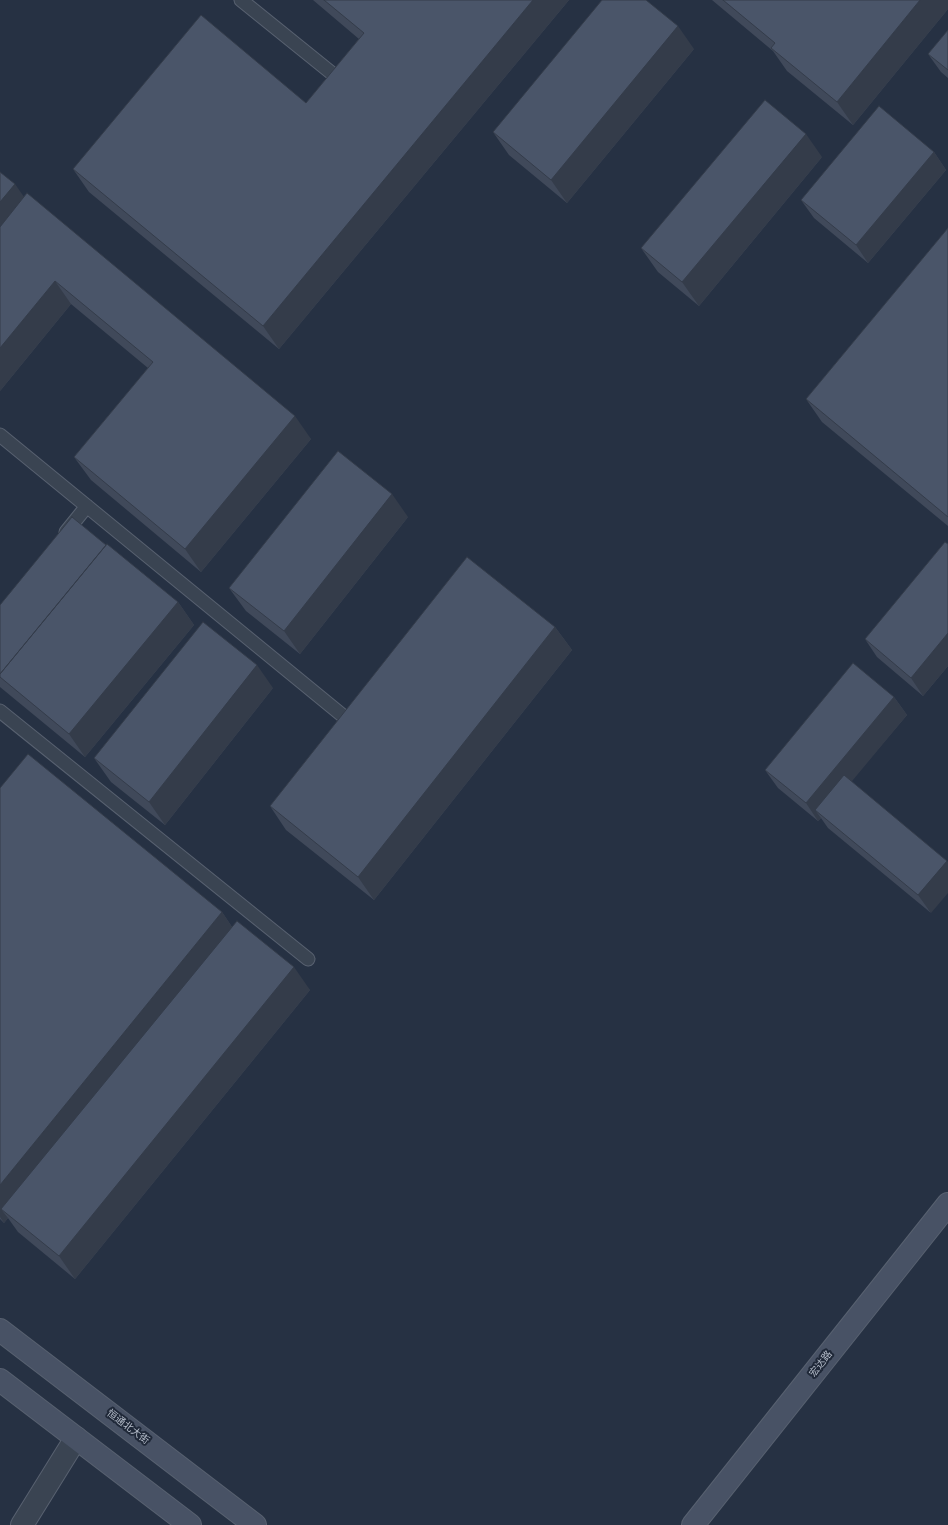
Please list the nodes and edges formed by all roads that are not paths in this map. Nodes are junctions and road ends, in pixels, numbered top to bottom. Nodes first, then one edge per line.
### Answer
1 (241, 0) edge
2 (334, 75) edge
3 (0, 434) edge
4 (87, 506) junction
5 (58, 542) edge
6 (0, 711) edge
7 (348, 720) edge
8 (308, 959) dead end
9 (948, 1204) edge
10 (0, 1330) edge
11 (0, 1380) edge
12 (76, 1438) junction
13 (22, 1525) edge
14 (190, 1525) edge
15 (255, 1525) edge
16 (693, 1525) edge

1 - 2 lane
3 - 4 lane
4 - 5 lane
4 - 7 lane
6 - 8 lane
9 - 16 main road, 宏达路
10 - 15 main road, 恒通北大街
11 - 12 main road
12 - 13 street
12 - 14 main road

